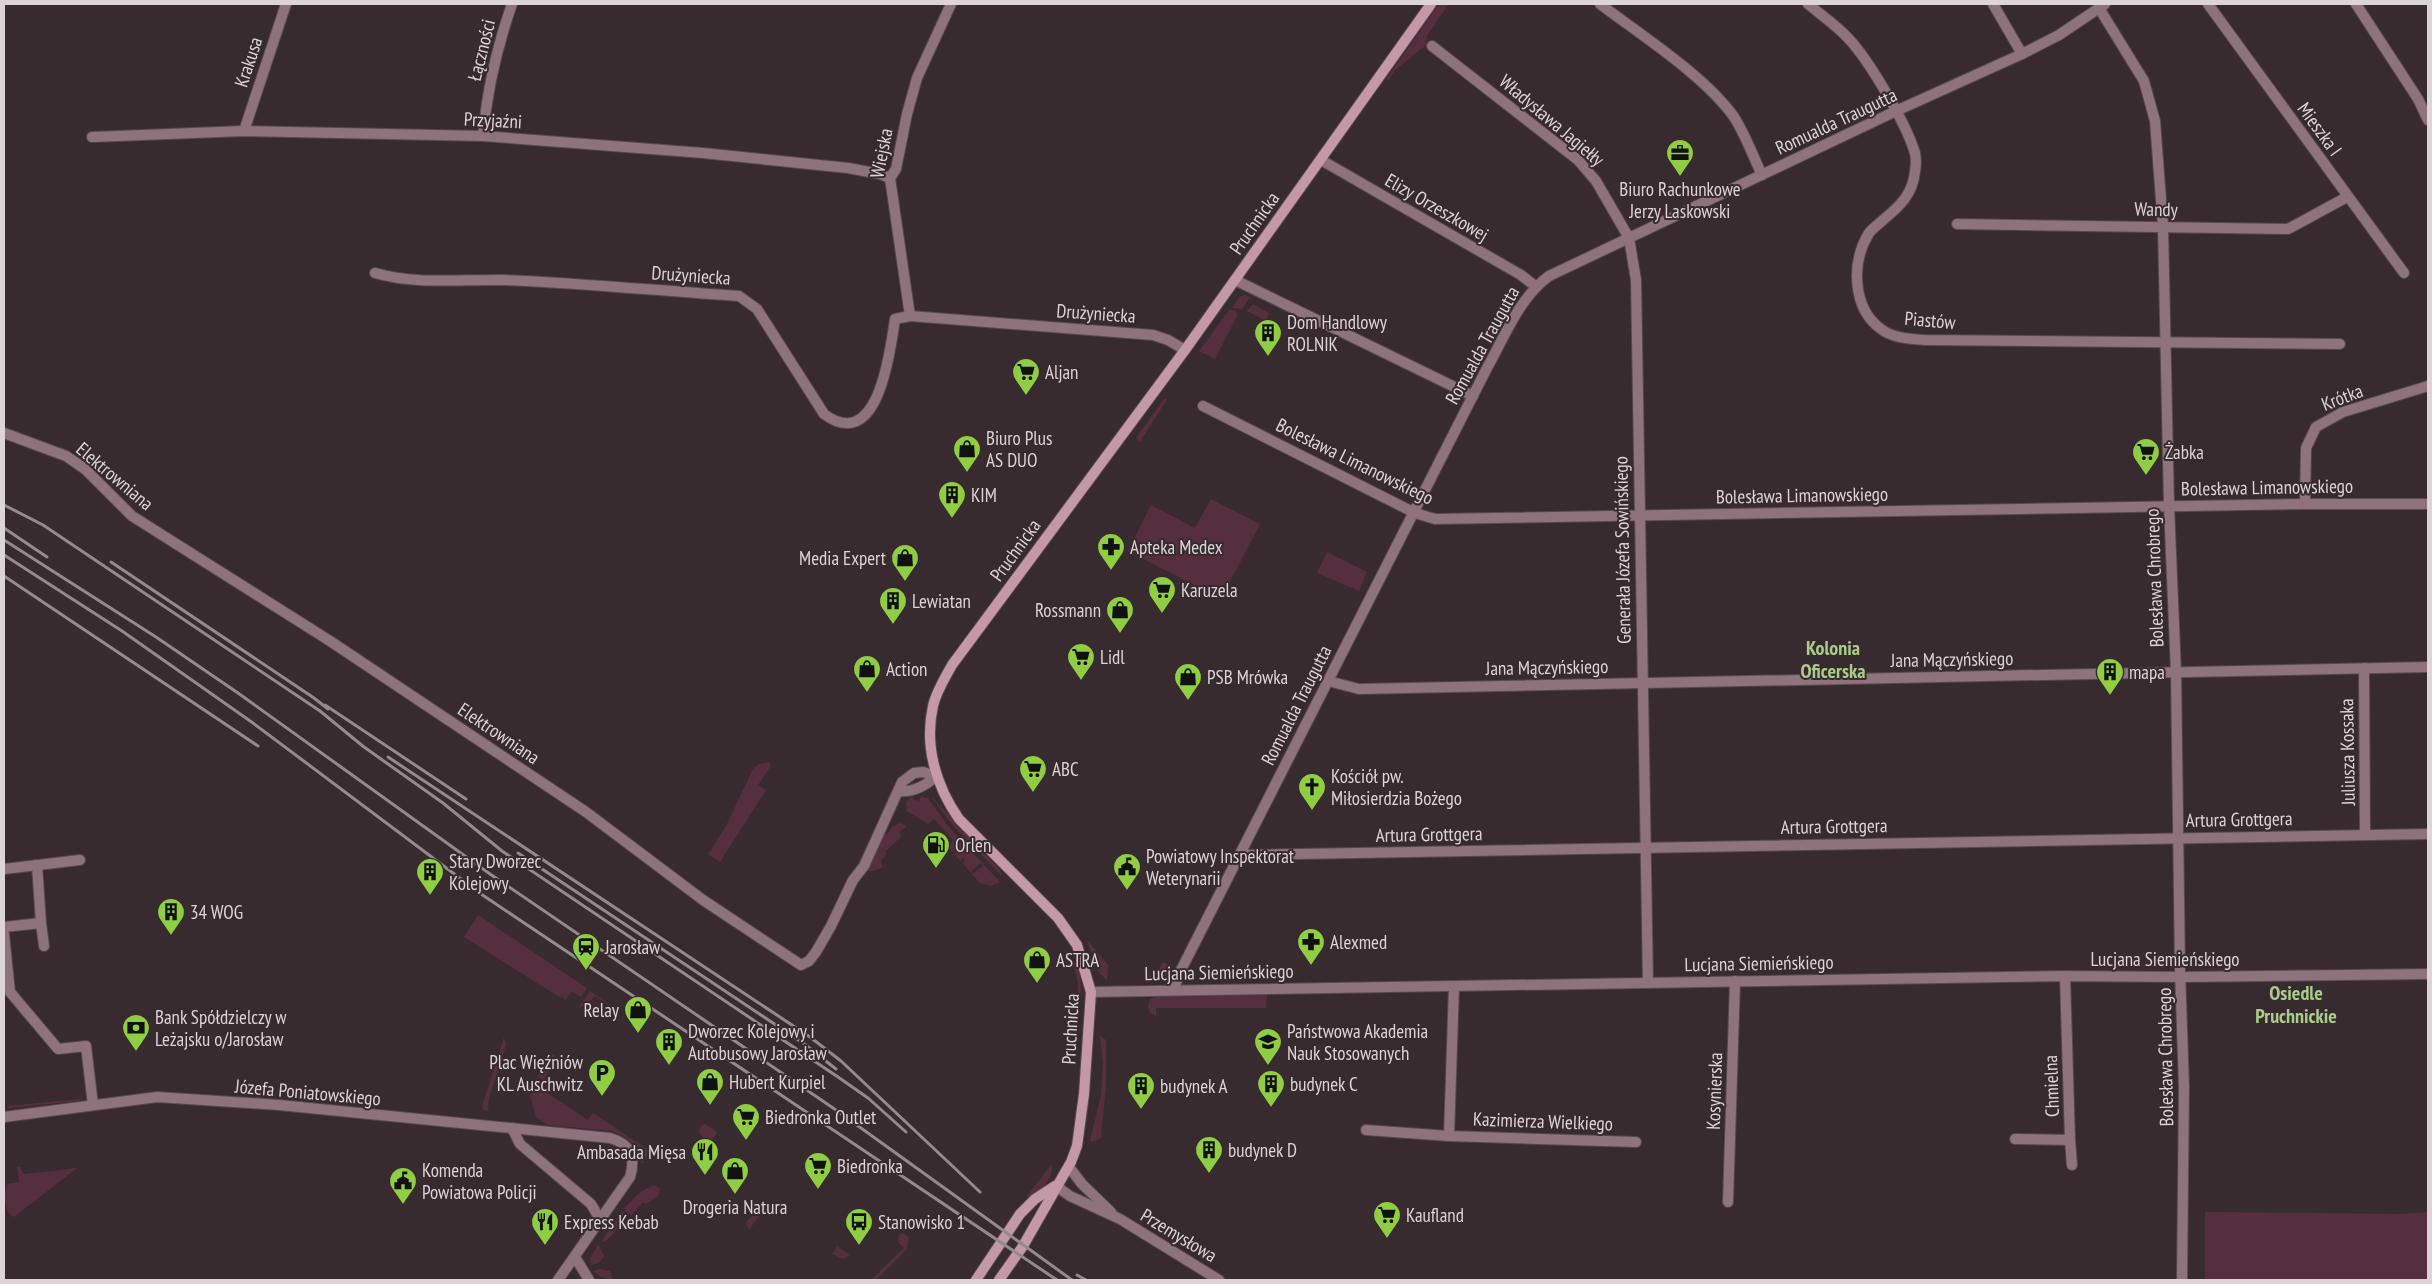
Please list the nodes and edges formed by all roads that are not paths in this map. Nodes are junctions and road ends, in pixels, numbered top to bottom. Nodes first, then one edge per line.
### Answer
1 (286, 4) edge
2 (512, 4) edge
3 (951, 4) edge
4 (1431, 4) edge
5 (1600, 4) edge
6 (1808, 4) edge
7 (1993, 4) edge
8 (2208, 4) edge
9 (2356, 4) edge
10 (2102, 6) edge
11 (1432, 46) dead end
12 (2022, 54) junction
13 (1896, 111) junction
14 (2428, 120) edge
15 (244, 131) junction
16 (483, 136) junction
17 (92, 137) dead end
18 (1321, 160) junction
19 (1762, 176) junction
20 (890, 178) junction
21 (2347, 197) junction
22 (1957, 224) dead end
23 (2163, 226) junction
24 (1629, 238) junction
25 (375, 273) dead end
26 (2404, 273) dead end
27 (1235, 280) junction
28 (1535, 286) junction
29 (910, 316) junction
30 (2165, 342) junction
31 (2340, 344) dead end
32 (1185, 350) junction
33 (2428, 386) edge
34 (1473, 396) junction
35 (1203, 406) dead end
36 (4, 433) edge
37 (2304, 504) junction
38 (2428, 504) edge
39 (2168, 506) junction
40 (1415, 513) junction
41 (1639, 515) junction
42 (2428, 667) edge
43 (2364, 668) junction
44 (2176, 672) junction
45 (1328, 681) junction
46 (1642, 683) junction
47 (936, 776) junction
48 (899, 791) junction
49 (2428, 834) edge
50 (2366, 835) junction
51 (2177, 838) junction
52 (1646, 847) junction
53 (1240, 855) junction
54 (80, 860) dead end
55 (37, 865) junction
56 (4, 869) edge
57 (41, 923) junction
58 (4, 926) edge
59 (4, 934) edge
60 (44, 946) dead end
61 (2428, 974) edge
62 (2065, 976) junction
63 (2181, 977) junction
64 (1735, 981) junction
65 (6, 982) edge
66 (1648, 982) junction
67 (1454, 986) junction
68 (1174, 990) junction
69 (1091, 992) junction
70 (93, 1105) junction
71 (4, 1114) edge
72 (512, 1128) junction
73 (1366, 1130) dead end
74 (1449, 1136) junction
75 (2015, 1139) dead end
76 (2070, 1140) junction
77 (1636, 1142) dead end
78 (2072, 1165) dead end
79 (1068, 1167) junction
80 (1056, 1186) junction
81 (1728, 1202) dead end
82 (1120, 1219) junction
83 (601, 1221) junction
84 (576, 1258) junction
85 (558, 1280) edge
86 (589, 1280) edge
87 (976, 1280) edge
88 (999, 1280) edge
89 (1219, 1280) edge
90 (2182, 1280) edge

1 - 15 street, Krakusa
2 - 16 street, Łączności
3 - 20 street, Wiejska
4 - 18 main road, Pruchnicka
5 - 19 street
6 - 13 street, Piastów
7 - 12 street
8 - 21 street, Mieszka I
9 - 14 street
10 - 12 street, Romualda Traugutta
10 - 23 street, Bolesława Chrobrego
11 - 24 street, Władysława Jagiełły
12 - 13 street, Romualda Traugutta
13 - 19 street, Romualda Traugutta
13 - 30 street, Piastów
15 - 16 street, Przyjaźni
15 - 17 street, Przyjaźni
16 - 20 street, Przyjaźni
18 - 27 main road, Pruchnicka
18 - 28 street, Elizy Orzeszkowej
19 - 24 street, Romualda Traugutta
20 - 29 street, Wiejska
21 - 23 street, Wandy
21 - 26 street, Mieszka I
22 - 23 street, Wandy
23 - 30 street, Bolesława Chrobrego
24 - 28 street, Romualda Traugutta
24 - 41 street, Generała Józefa Sowińskiego
25 - 29 street, Drużyniecka
27 - 32 main road, Pruchnicka
27 - 34 street
28 - 34 street, Romualda Traugutta
29 - 32 street, Drużyniecka
30 - 31 street, Piastów
30 - 39 street, Bolesława Chrobrego
32 - 47 main road, Pruchnicka
33 - 37 street, Krótka
34 - 40 street, Romualda Traugutta
35 - 40 street, Bolesława Limanowskiego
36 - 48 street, Elektrowniana
37 - 38 street, Bolesława Limanowskiego
37 - 39 street, Bolesława Limanowskiego
39 - 41 street, Bolesława Limanowskiego
39 - 44 street, Bolesława Chrobrego
40 - 41 street, Bolesława Limanowskiego
40 - 45 street, Romualda Traugutta
41 - 46 street, Generała Józefa Sowińskiego
42 - 43 street, Jana Mączyńskiego
43 - 44 street, Jana Mączyńskiego
43 - 50 street, Juliusza Kossaka
44 - 46 street, Jana Mączyńskiego
44 - 51 street, Bolesława Chrobrego
45 - 46 street, Jana Mączyńskiego
45 - 53 street, Romualda Traugutta
46 - 52 street, Generała Józefa Sowińskiego
47 - 48 street
47 - 48 street, Elektrowniana
47 - 69 main road, Pruchnicka
49 - 50 street, Artura Grottgera
50 - 51 street, Artura Grottgera
51 - 52 street, Artura Grottgera
51 - 63 street, Bolesława Chrobrego
52 - 53 street, Artura Grottgera
52 - 66 street, Generała Józefa Sowińskiego
53 - 68 street, Romualda Traugutta
54 - 55 street
55 - 56 street
55 - 57 street
57 - 58 street
57 - 60 street
59 - 65 street
61 - 63 street, Lucjana Siemieńskiego
62 - 63 street, Lucjana Siemieńskiego
62 - 64 street, Lucjana Siemieńskiego
62 - 76 street, Chmielna
63 - 90 street, Bolesława Chrobrego
64 - 66 street, Lucjana Siemieńskiego
64 - 81 street, Kosynierska
65 - 70 street
66 - 67 street, Lucjana Siemieńskiego
67 - 68 street, Lucjana Siemieńskiego
67 - 74 street, Kazimierza Wielkiego
68 - 69 street, Lucjana Siemieńskiego
69 - 79 main road, Pruchnicka
70 - 71 street, Józefa Poniatowskiego
70 - 72 street, Józefa Poniatowskiego
72 - 83 street
72 - 83 street, Józefa Poniatowskiego
73 - 74 street, Kazimierza Wielkiego
74 - 77 street, Kazimierza Wielkiego
75 - 76 street, Chmielna
76 - 78 street
79 - 80 main road, Pruchnicka
79 - 82 street
80 - 82 street
80 - 87 main road, Pruchnicka
80 - 88 main road, Pruchnicka
82 - 89 street, Przemysłowa
83 - 84 street
84 - 85 street
84 - 86 street

